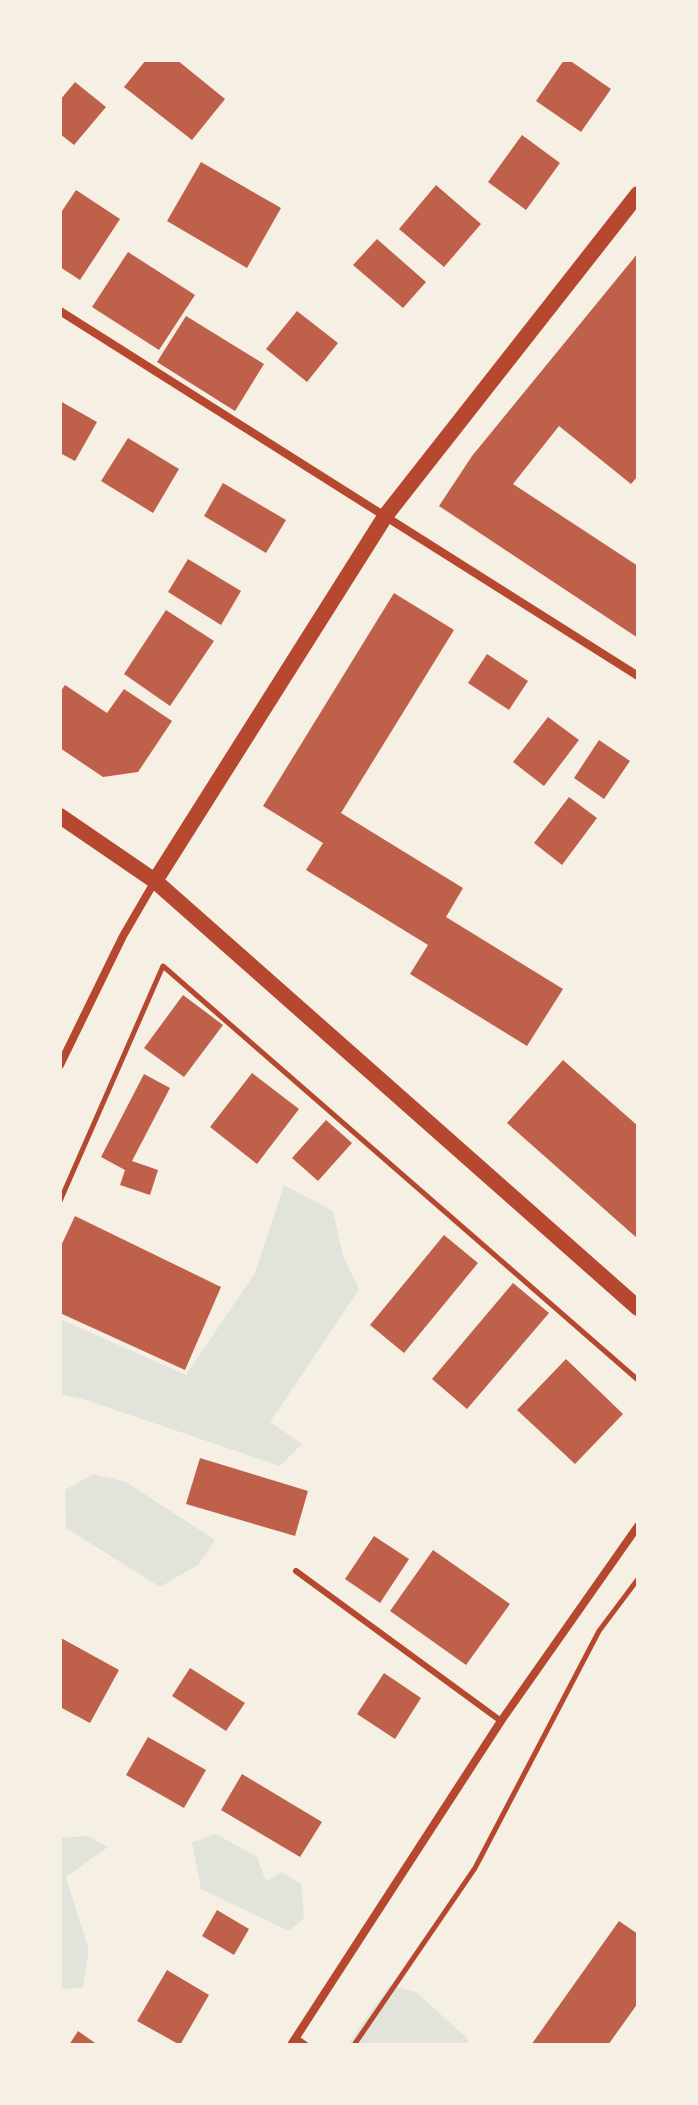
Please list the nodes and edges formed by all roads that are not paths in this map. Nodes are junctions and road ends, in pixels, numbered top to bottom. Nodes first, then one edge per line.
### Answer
1 (638, 194) edge
2 (60, 311) edge
3 (386, 515) junction
4 (638, 676) edge
5 (60, 816) edge
6 (155, 881) junction
7 (60, 1065) edge
8 (638, 1308) edge
9 (638, 1526) edge
10 (296, 1571) dead end
11 (501, 1721) junction
12 (293, 2041) edge
13 (306, 2045) edge

1 - 3 main road
2 - 3 street
3 - 4 street
3 - 6 main road
5 - 6 main road
6 - 7 street
6 - 8 main road
9 - 11 street
10 - 11 lane
11 - 12 street
12 - 13 lane

